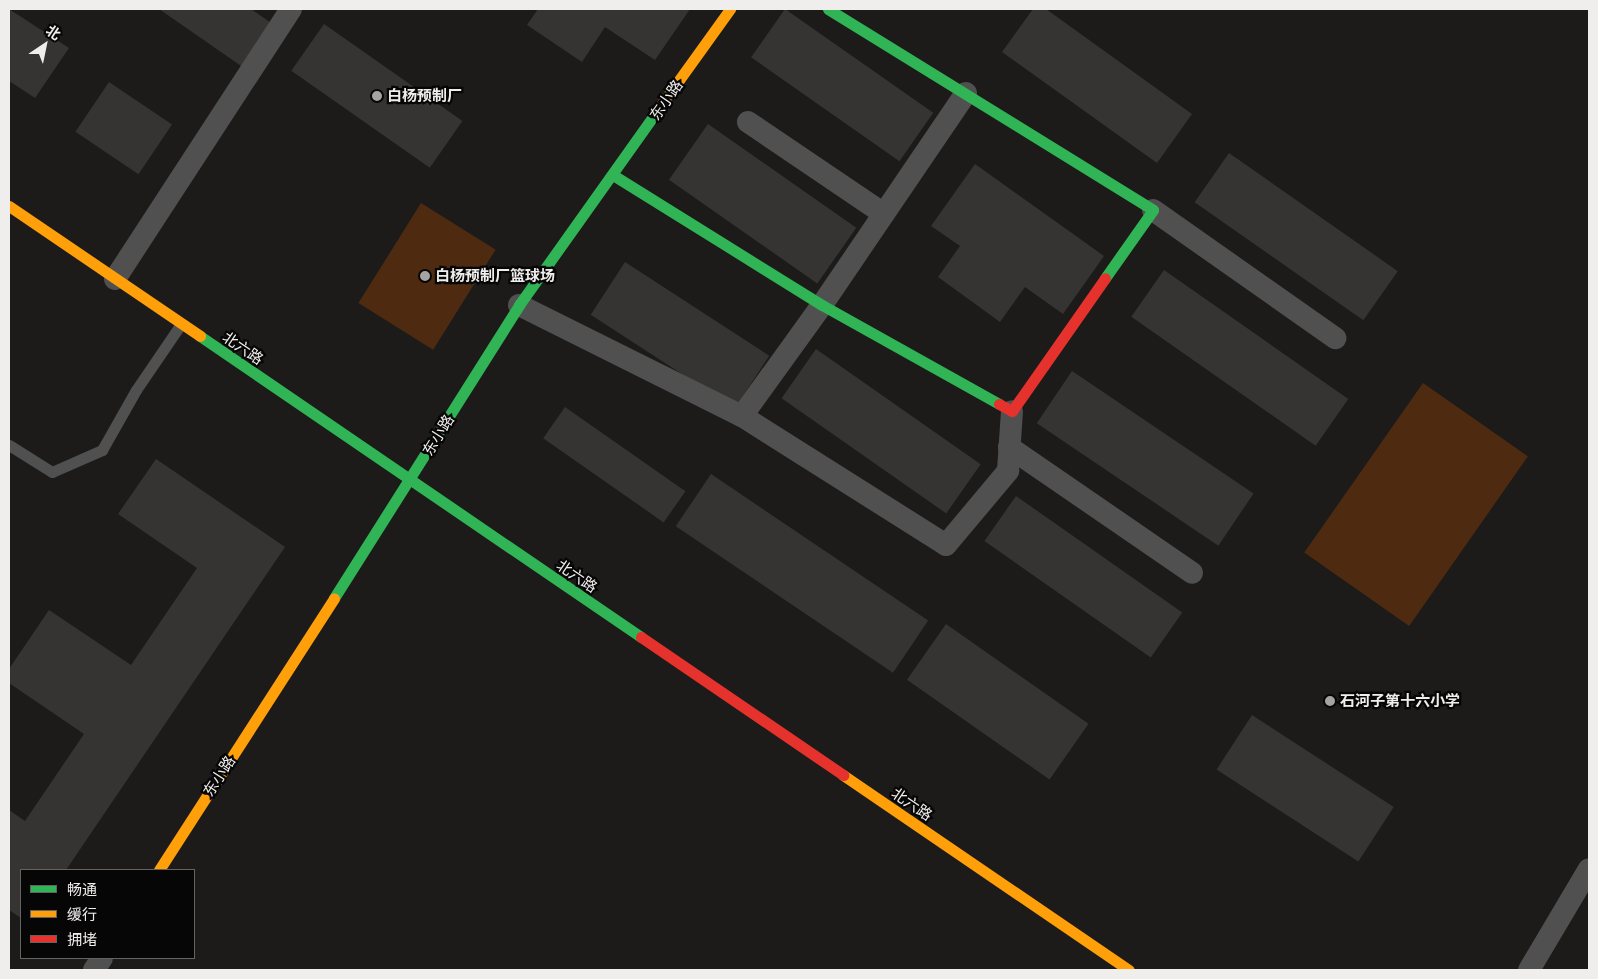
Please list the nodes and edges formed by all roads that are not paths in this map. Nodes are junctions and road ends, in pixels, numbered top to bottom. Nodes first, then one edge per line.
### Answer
1 (291, 9) edge
2 (730, 9) edge
3 (828, 9) edge
4 (966, 93) junction
5 (748, 122) dead end
6 (613, 175) junction
7 (9, 206) edge
8 (1154, 210) junction
9 (884, 214) junction
10 (115, 279) junction
11 (518, 305) junction
12 (822, 305) junction
13 (181, 324) junction
14 (1335, 338) dead end
15 (1012, 410) junction
16 (742, 416) junction
17 (9, 445) edge
18 (1009, 447) junction
19 (410, 480) junction
20 (1192, 573) dead end
21 (160, 869) edge
22 (1589, 869) edge
23 (101, 959) edge
24 (94, 970) edge
25 (1129, 970) edge
26 (1529, 970) edge

1 - 10 street
2 - 6 street, 东小路
3 - 4 street
4 - 8 street
4 - 9 street
5 - 9 street
6 - 11 street, 东小路
6 - 12 street
7 - 10 street, 北六路
8 - 14 street
8 - 15 street
9 - 12 street
10 - 13 street, 北六路
11 - 16 street
11 - 19 street, 东小路
12 - 15 street
12 - 16 street
13 - 17 lane
13 - 19 street, 北六路
15 - 18 street
16 - 18 street
18 - 20 street
19 - 21 street, 东小路
19 - 25 street, 北六路
22 - 26 street
23 - 24 street

